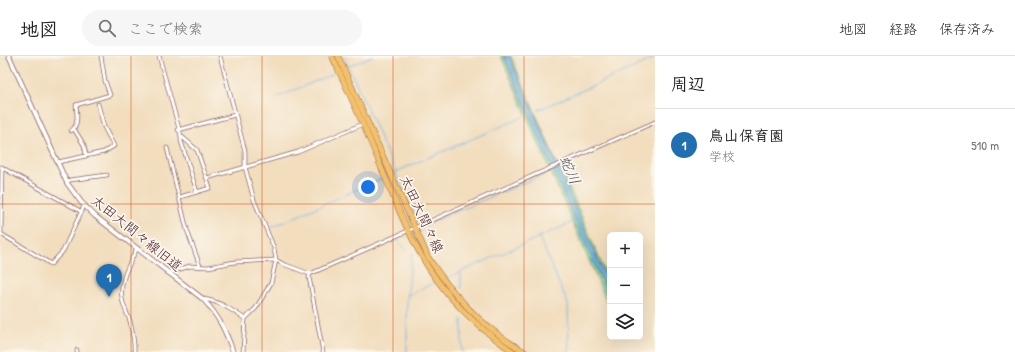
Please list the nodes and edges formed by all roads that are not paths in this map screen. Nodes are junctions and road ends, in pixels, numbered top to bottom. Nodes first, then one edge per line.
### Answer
1 (9, 56) edge
2 (101, 56) edge
3 (158, 56) edge
4 (220, 56) edge
5 (332, 56) edge
6 (338, 56) edge
7 (98, 104) dead end
8 (235, 115) junction
9 (655, 122) edge
10 (363, 124) junction
11 (178, 130) junction
12 (181, 136) junction
13 (167, 148) dead end
14 (86, 155) junction
15 (58, 162) junction
16 (1, 166) edge
17 (245, 167) junction
18 (107, 175) dead end
19 (207, 178) junction
20 (67, 181) junction
21 (197, 192) junction
22 (180, 197) junction
23 (84, 206) junction
24 (82, 212) junction
25 (0, 229) edge
26 (412, 230) junction
27 (137, 248) junction
28 (276, 260) junction
29 (200, 266) junction
30 (168, 273) junction
31 (310, 274) junction
32 (203, 299) junction
33 (245, 319) junction
34 (134, 352) edge
35 (233, 352) edge
36 (243, 352) edge
37 (323, 352) edge
38 (514, 352) edge
39 (525, 352) edge

1 - 15 street, 太田大間々線旧道
2 - 14 street
3 - 11 street
4 - 8 street
5 - 10 main road, 太田大間々線
6 - 26 main road, 太田大間々線
7 - 14 street
8 - 11 street
8 - 17 street
9 - 26 street
10 - 17 street
10 - 26 main road, 太田大間々線
11 - 12 street
12 - 19 street
12 - 21 street
13 - 22 street
14 - 15 street
15 - 20 street, 太田大間々線旧道
16 - 24 street
16 - 25 street
17 - 19 street
17 - 28 street
18 - 20 street
19 - 21 street
20 - 23 street, 太田大間々線旧道
21 - 22 street
22 - 29 street
23 - 24 street
23 - 27 street, 太田大間々線旧道
24 - 25 street
26 - 31 street
26 - 38 main road, 太田大間々線
26 - 39 main road, 太田大間々線
27 - 30 street, 太田大間々線旧道
27 - 34 street
28 - 29 street
28 - 31 street
28 - 33 street
29 - 30 street
30 - 32 street, 太田大間々線旧道
31 - 37 street
32 - 33 street
32 - 35 street, 太田大間々線旧道
33 - 36 street

